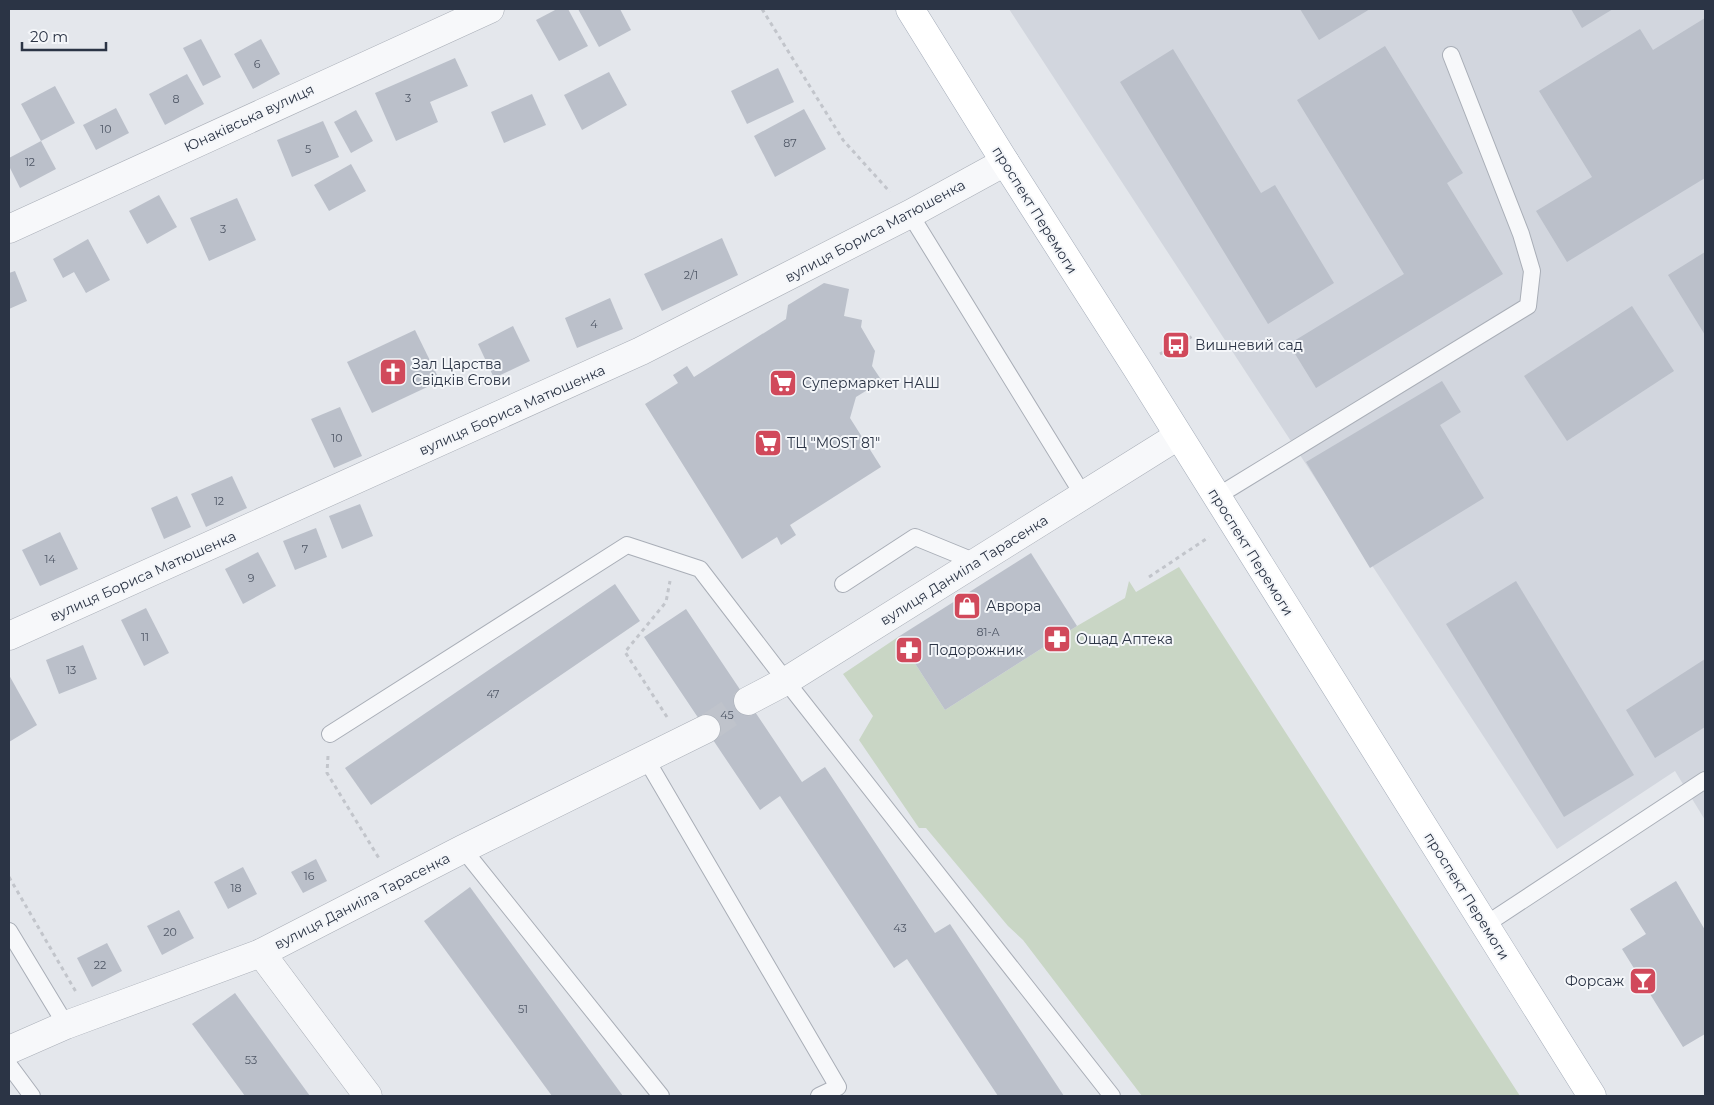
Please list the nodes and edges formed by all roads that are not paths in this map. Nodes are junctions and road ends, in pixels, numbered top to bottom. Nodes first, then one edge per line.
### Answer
1 (490, 9) edge
2 (916, 11) edge
3 (1451, 55) dead end
4 (1004, 162) junction
5 (910, 214) junction
6 (9, 229) edge
7 (1178, 436) junction
8 (1083, 495) junction
9 (1216, 497) junction
10 (976, 562) junction
11 (843, 584) dead end
12 (9, 636) edge
13 (786, 681) junction
14 (748, 701) tunnel mouth
15 (330, 734) road end
16 (694, 735) tunnel mouth
17 (646, 759) junction
18 (1705, 780) edge
19 (463, 848) junction
20 (1485, 925) junction
21 (9, 931) edge
22 (261, 953) junction
23 (78, 1021) junction
24 (9, 1050) edge
25 (9, 1065) edge
26 (32, 1096) edge
27 (368, 1096) edge
28 (661, 1096) edge
29 (818, 1096) edge
30 (1112, 1096) edge
31 (1592, 1096) edge

1 - 6 street, Юнаківська вулиця
2 - 4 main road, проспект Перемоги
3 - 9 lane
4 - 5 street, вулиця Бориса Матюшенка
4 - 7 main road, проспект Перемоги
5 - 8 lane
5 - 12 street, вулиця Бориса Матюшенка
7 - 8 street, вулиця Даниіла Тарасенка
7 - 9 main road, проспект Перемоги
8 - 10 street, вулиця Даниіла Тарасенка
9 - 20 main road, проспект Перемоги
10 - 11 lane
10 - 13 street, вулиця Даниіла Тарасенка
13 - 14 street, вулиця Даниіла Тарасенка
13 - 15 lane
13 - 30 lane
16 - 17 street, вулиця Даниіла Тарасенка
17 - 19 street, вулиця Даниіла Тарасенка
17 - 29 lane
18 - 20 lane
19 - 22 street, вулиця Даниіла Тарасенка
19 - 28 lane
20 - 31 main road, проспект Перемоги
21 - 23 lane
22 - 23 street, вулиця Даниіла Тарасенка
22 - 27 street
23 - 24 street, вулиця Даниіла Тарасенка
25 - 26 lane

